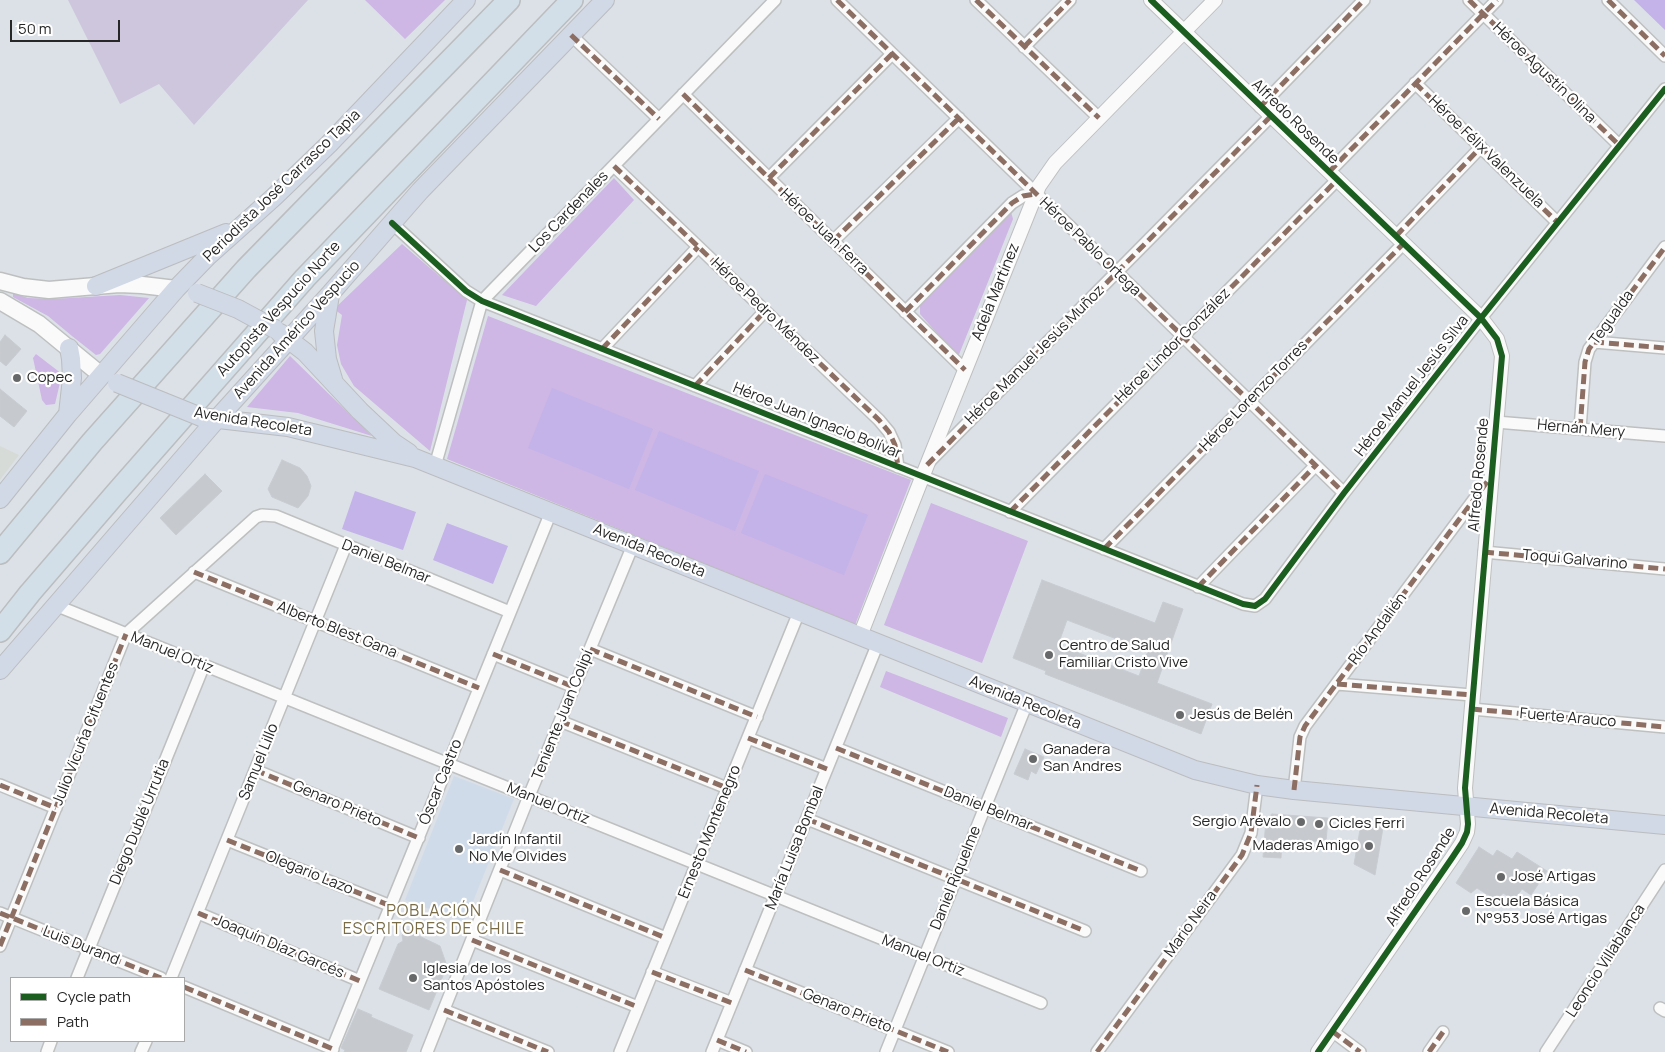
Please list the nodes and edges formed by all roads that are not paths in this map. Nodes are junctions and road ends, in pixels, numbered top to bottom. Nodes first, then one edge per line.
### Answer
1 (466, 0) edge
2 (510, 0) edge
3 (572, 0) edge
4 (605, 0) edge
5 (775, 0) edge
6 (837, 0) edge
7 (976, 0) edge
8 (1070, 0) edge
9 (1151, 0) edge
10 (1215, 0) edge
11 (1364, 0) edge
12 (1469, 0) edge
13 (1497, 0) edge
14 (1608, 0) edge
15 (1483, 14) junction
16 (1184, 32) junction
17 (571, 35) junction
18 (1024, 46) junction
19 (892, 54) junction
20 (1665, 56) edge
21 (1416, 83) junction
22 (1665, 89) edge
23 (683, 94) junction
24 (1266, 112) junction
25 (958, 118) junction
26 (1099, 118) junction
27 (659, 119) junction
28 (1619, 145) junction
29 (1481, 148) junction
30 (614, 166) junction
31 (1333, 176) junction
32 (769, 178) junction
33 (1035, 194) junction
34 (1557, 222) junction
35 (392, 223) junction
36 (236, 230) junction
37 (1399, 240) junction
38 (834, 242) junction
39 (698, 247) junction
40 (1665, 247) edge
41 (1117, 272) junction
42 (0, 280) edge
43 (96, 286) junction
44 (176, 289) junction
45 (330, 294) junction
46 (0, 301) edge
47 (482, 301) junction
48 (765, 311) junction
49 (905, 312) junction
50 (1480, 318) junction
51 (1183, 336) junction
52 (289, 339) junction
53 (1594, 342) junction
54 (69, 348) junction
55 (1665, 348) edge
56 (602, 349) junction
57 (965, 370) junction
58 (109, 380) junction
59 (335, 385) junction
60 (695, 386) junction
61 (1249, 401) junction
62 (68, 414) junction
63 (209, 418) junction
64 (1496, 422) junction
65 (1580, 429) junction
66 (1665, 436) edge
67 (415, 458) junction
68 (435, 466) junction
69 (1315, 466) junction
70 (898, 467) junction
71 (924, 471) junction
72 (1490, 478) junction
73 (1344, 493) junction
74 (0, 500) edge
75 (551, 512) junction
76 (1010, 512) junction
77 (262, 514) joint
78 (346, 545) junction
79 (633, 545) junction
80 (1104, 549) junction
81 (1484, 552) junction
82 (0, 553) edge
83 (1665, 568) edge
84 (194, 572) junction
85 (1198, 586) junction
86 (55, 605) junction
87 (1255, 606) joint
88 (510, 612) junction
89 (799, 612) junction
90 (316, 621) junction
91 (0, 631) edge
92 (126, 634) junction
93 (860, 636) junction
94 (878, 644) junction
95 (590, 649) junction
96 (493, 654) junction
97 (204, 665) junction
98 (0, 670) edge
99 (1337, 684) junction
100 (479, 688) junction
101 (574, 688) junction
102 (285, 698) junction
103 (1472, 702) junction
104 (1027, 704) junction
105 (756, 717) junction
106 (560, 721) junction
107 (1665, 727) edge
108 (748, 738) junction
109 (836, 748) junction
110 (448, 764) junction
111 (827, 769) junction
112 (255, 770) junction
113 (0, 785) edge
114 (1257, 785) junction
115 (727, 788) junction
116 (1294, 790) junction
117 (529, 796) junction
118 (1465, 807) junction
119 (56, 808) junction
120 (985, 808) junction
121 (807, 819) junction
122 (1665, 825) edge
123 (418, 838) junction
124 (227, 840) junction
125 (696, 864) junction
126 (500, 870) junction
127 (1665, 870) edge
128 (1141, 871) dead end
129 (956, 879) junction
130 (776, 896) junction
131 (391, 906) junction
132 (0, 913) edge
133 (198, 913) junction
134 (11, 918) junction
135 (1085, 931) dead end
136 (666, 938) junction
137 (472, 940) junction
138 (0, 946) edge
139 (89, 949) junction
140 (925, 956) junction
141 (746, 970) junction
142 (652, 972) junction
143 (77, 977) edge
144 (159, 977) edge
145 (171, 977) edge
146 (360, 981) junction
147 (185, 987) edge
148 (732, 1003) junction
149 (1041, 1003) dead end
150 (638, 1007) junction
151 (444, 1010) junction
152 (894, 1030) junction
153 (1332, 1031) junction
154 (1443, 1032) dead end
155 (717, 1040) junction
156 (332, 1050) edge
157 (427, 1052) edge
158 (548, 1052) edge
159 (620, 1052) edge
160 (712, 1052) edge
161 (746, 1052) edge
162 (886, 1052) edge
163 (948, 1052) edge
164 (1097, 1052) edge
165 (1318, 1052) edge
166 (1360, 1052) edge
167 (1429, 1052) edge
168 (1546, 1052) edge

1 - 36 main road, Periodista José Carrasco Tapia
2 - 82 highway
3 - 91 highway, Autopista Vespucio Norte
4 - 17 main road, Avenida Américo Vespucio
5 - 23 street, Los Cardenales
6 - 19 street, Héroe Pablo Ortega
7 - 18 street
8 - 18 street
9 - 16 street, Alfredo Rosende
10 - 16 street, Adela Martínez
11 - 24 street, Héroe Manuel Jesús Muñoz
12 - 15 street, Héroe Agustín Olina
13 - 15 street, Héroe Lindor González
14 - 20 street
15 - 21 street, Héroe Lindor González
15 - 28 street, Héroe Agustín Olina
16 - 24 street, Alfredo Rosende
16 - 26 street, Adela Martínez
17 - 27 street
17 - 35 main road, Avenida Américo Vespucio
18 - 26 street
19 - 25 street, Héroe Pablo Ortega
19 - 32 street
21 - 29 street, Héroe Félix Valenzuela
21 - 31 street, Héroe Lindor González
22 - 28 street, Héroe Manuel Jesús Silva
23 - 27 street, Los Cardenales
23 - 32 street, Héroe Juan Ferra
24 - 31 street, Alfredo Rosende
24 - 41 street, Héroe Manuel Jesús Muñoz
25 - 33 street, Héroe Pablo Ortega
25 - 38 street
26 - 33 street, Adela Martínez
27 - 30 street, Los Cardenales
28 - 34 street, Héroe Manuel Jesús Silva
29 - 34 street, Héroe Félix Valenzuela
29 - 37 street, Héroe Lorenzo Torres
30 - 39 street, Héroe Pedro Méndez
30 - 47 street, Los Cardenales
31 - 37 street, Alfredo Rosende
31 - 51 street, Héroe Lindor González
32 - 38 street, Héroe Juan Ferra
33 - 41 street, Héroe Pablo Ortega
33 - 49 street
33 - 57 street, Adela Martínez
34 - 50 street, Héroe Manuel Jesús Silva
35 - 45 main road, Avenida Américo Vespucio
35 - 47 street, Héroe Juan Ignacio Bolívar
36 - 43 main road
36 - 44 main road, Periodista José Carrasco Tapia
37 - 50 street, Alfredo Rosende
37 - 61 street, Héroe Lorenzo Torres
38 - 49 street, Héroe Juan Ferra
39 - 48 street, Héroe Pedro Méndez
39 - 56 street
40 - 53 street, Tegualda
41 - 51 street, Héroe Pablo Ortega
41 - 71 street, Héroe Manuel Jesús Muñoz
42 - 43 main road, Avenida Recoleta
43 - 44 main road, Avenida Recoleta
44 - 52 main road, Avenida Recoleta, bridge
44 - 58 main road, Periodista José Carrasco Tapia
45 - 52 main road, Avenida Américo Vespucio
45 - 59 main road
46 - 54 main road, Avenida Recoleta
47 - 56 street, Héroe Juan Ignacio Bolívar
47 - 68 street, Los Cardenales
48 - 60 street
48 - 70 street, Héroe Pedro Méndez
49 - 57 street, Héroe Juan Ferra
50 - 64 street, Alfredo Rosende
50 - 73 street, Héroe Manuel Jesús Silva
51 - 61 street, Héroe Pablo Ortega
51 - 76 street, Héroe Lindor González
52 - 59 main road, Avenida Recoleta
52 - 63 main road, Avenida Américo Vespucio
53 - 55 street
53 - 65 street, Tegualda
54 - 58 main road, Avenida Recoleta
54 - 62 main road
56 - 60 street, Héroe Juan Ignacio Bolívar
57 - 71 street, Adela Martínez
58 - 62 main road
58 - 63 main road, Avenida Recoleta, bridge
59 - 67 main road, Avenida Recoleta
60 - 70 street, Héroe Juan Ignacio Bolívar
61 - 69 street, Héroe Pablo Ortega
61 - 80 street, Héroe Lorenzo Torres
62 - 74 main road
63 - 67 main road, Avenida Recoleta
63 - 86 main road, Avenida Américo Vespucio
64 - 65 street, Hernán Mery
64 - 72 street, Alfredo Rosende
65 - 66 street, Hernán Mery
67 - 68 main road, Avenida Recoleta
68 - 75 main road, Avenida Recoleta
69 - 73 street, Héroe Pablo Ortega
69 - 85 street
70 - 71 street, Héroe Juan Ignacio Bolívar
71 - 76 street, Héroe Juan Ignacio Bolívar
71 - 93 street, Adela Martínez
72 - 81 street, Alfredo Rosende
72 - 99 street, Río Andalién
73 - 87 street, Héroe Manuel Jesús Silva
75 - 79 main road, Avenida Recoleta
75 - 88 street, Óscar Castro
76 - 80 street, Héroe Juan Ignacio Bolívar
77 - 78 street, Daniel Belmar
77 - 84 street, Julio Vicuña Cifuentes
78 - 88 street, Daniel Belmar
78 - 90 street, Samuel Lillo
79 - 89 main road, Avenida Recoleta
79 - 95 street, Teniente Juan Colipí
80 - 85 street, Héroe Juan Ignacio Bolívar
81 - 83 street, Toqui Galvarino
81 - 103 street, Alfredo Rosende
84 - 90 street, Alberto Blest Gana
84 - 92 street, Julio Vicuña Cifuentes
85 - 87 street, Héroe Juan Ignacio Bolívar
86 - 92 street, Manuel Ortiz
86 - 98 main road, Avenida Américo Vespucio
88 - 96 street, Óscar Castro
89 - 93 main road, Avenida Recoleta
89 - 105 street, Ernesto Montenegro
90 - 100 street, Alberto Blest Gana
90 - 102 street, Samuel Lillo
92 - 97 street, Manuel Ortiz
92 - 119 street, Julio Vicuña Cifuentes
93 - 94 main road, Avenida Recoleta
94 - 104 main road, Avenida Recoleta
94 - 109 street, María Luisa Bombal
95 - 101 street, Teniente Juan Colipí
95 - 105 street
96 - 100 street, Óscar Castro
96 - 101 street
97 - 102 street, Manuel Ortiz
97 - 139 street, Diego Dublé Urrutia
99 - 103 street, Fuerte Arauco
99 - 116 street, Río Andalién
100 - 110 street, Óscar Castro
101 - 106 street, Teniente Juan Colipí
102 - 110 street, Manuel Ortiz
102 - 112 street, Samuel Lillo
103 - 107 street, Fuerte Arauco
103 - 118 street, Alfredo Rosende
104 - 114 main road, Avenida Recoleta
104 - 120 street, Daniel Riquelme
105 - 108 street, Ernesto Montenegro
106 - 115 street
106 - 117 street, Teniente Juan Colipí
108 - 111 street
108 - 115 street, Ernesto Montenegro
109 - 111 street, María Luisa Bombal
109 - 120 street, Daniel Belmar
110 - 117 street, Manuel Ortiz
110 - 123 street, Óscar Castro
111 - 121 street, María Luisa Bombal
112 - 123 street, Genaro Prieto
112 - 124 street, Samuel Lillo
113 - 119 street
114 - 116 main road, Avenida Recoleta
114 - 164 street, Mario Neira
115 - 125 street, Ernesto Montenegro
116 - 118 main road, Avenida Recoleta
117 - 125 street, Manuel Ortiz
117 - 126 street, Teniente Juan Colipí
118 - 122 main road, Avenida Recoleta
118 - 153 street, Alfredo Rosende
119 - 134 street, Julio Vicuña Cifuentes
120 - 128 street, Daniel Belmar
120 - 129 street, Daniel Riquelme
121 - 129 street
121 - 130 street, María Luisa Bombal
123 - 131 street, Óscar Castro
124 - 131 street, Olegario Lazo
124 - 133 street, Samuel Lillo
125 - 130 street, Manuel Ortiz
125 - 136 street, Ernesto Montenegro
126 - 136 street
126 - 137 street, Teniente Juan Colipí
127 - 168 street, Leoncio Villablanca
129 - 135 street
129 - 140 street, Daniel Riquelme
130 - 140 street, Manuel Ortiz
130 - 141 street, María Luisa Bombal
131 - 146 street, Óscar Castro
132 - 134 street, Luis Durand
133 - 145 street, Samuel Lillo
133 - 146 street, Joaquín Díaz Garcés
134 - 138 street, Julio Vicuña Cifuentes
134 - 139 street, Luis Durand
136 - 142 street, Ernesto Montenegro
137 - 150 street
137 - 151 street, Teniente Juan Colipí
139 - 143 street, Diego Dublé Urrutia
139 - 144 street, Luis Durand
140 - 149 street, Manuel Ortiz
140 - 152 street, Daniel Riquelme
141 - 148 street, María Luisa Bombal
141 - 152 street, Genaro Prieto
142 - 148 street
142 - 150 street, Ernesto Montenegro
146 - 156 street, Óscar Castro
147 - 156 street
148 - 155 street, María Luisa Bombal
150 - 159 street, Ernesto Montenegro
151 - 157 street, Teniente Juan Colipí
151 - 158 street
152 - 162 street, Daniel Riquelme
152 - 163 street, Genaro Prieto
153 - 165 street, Alfredo Rosende
153 - 166 street
154 - 167 street
155 - 160 street, María Luisa Bombal
155 - 161 street

